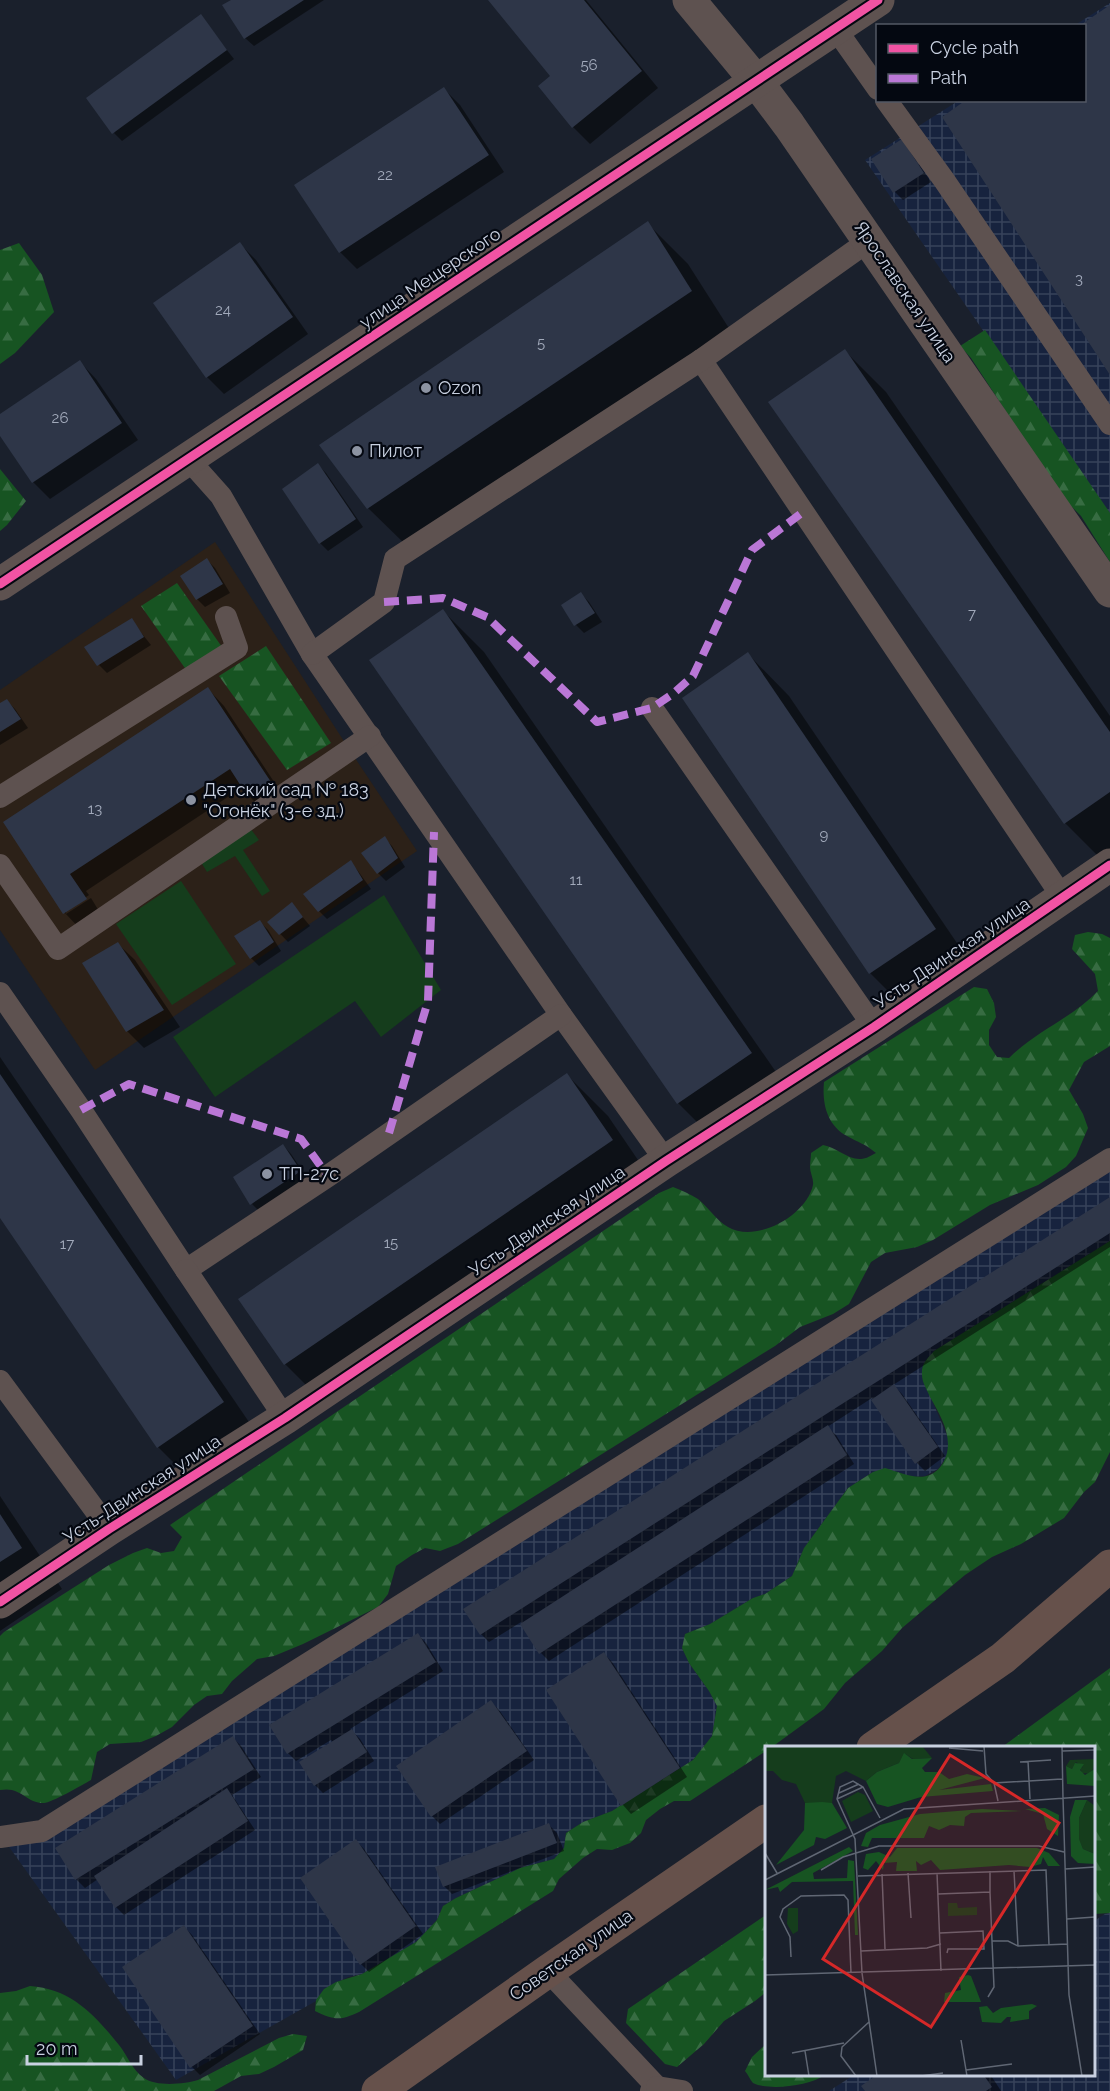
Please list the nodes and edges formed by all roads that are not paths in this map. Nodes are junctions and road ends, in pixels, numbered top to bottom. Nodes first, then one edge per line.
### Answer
1 (689, 0) edge
2 (878, 0) edge
3 (835, 28) junction
4 (756, 81) junction
5 (876, 86) edge
6 (887, 102) edge
7 (870, 240) junction
8 (701, 360) junction
9 (1110, 424) edge
10 (188, 459) junction
11 (0, 584) edge
12 (1110, 591) edge
13 (226, 617) dead end
14 (312, 654) junction
15 (652, 708) dead end
16 (370, 736) junction
17 (0, 797) edge
18 (1110, 864) edge
19 (0, 865) edge
20 (1064, 898) junction
21 (0, 993) edge
22 (561, 1015) junction
23 (874, 1027) junction
24 (1110, 1159) edge
25 (666, 1161) junction
26 (186, 1270) junction
27 (0, 1381) edge
28 (285, 1418) junction
29 (109, 1528) junction
30 (1110, 1566) edge
31 (0, 1602) edge
32 (876, 1746) edge
33 (765, 1822) edge
34 (0, 1838) edge
35 (548, 1971) junction
36 (654, 2089) edge
37 (378, 2091) edge
38 (682, 2091) edge

1 - 4 street, Ярославская улица
2 - 3 street, улица Мещерского
3 - 4 street, улица Мещерского
3 - 5 lane
4 - 7 street, Ярославская улица
4 - 10 street, улица Мещерского
6 - 9 lane
7 - 8 lane
7 - 12 street, Ярославская улица
8 - 14 lane
8 - 20 lane
10 - 11 street, улица Мещерского
10 - 14 lane
13 - 17 lane
14 - 16 lane
15 - 23 lane
16 - 19 lane
16 - 22 lane
18 - 20 street, Усть-Двинская улица
20 - 23 street, Усть-Двинская улица
21 - 26 lane
22 - 25 lane
22 - 26 lane
23 - 25 street, Усть-Двинская улица
24 - 34 lane
25 - 28 street, Усть-Двинская улица
26 - 28 lane
27 - 29 lane
28 - 29 street, Усть-Двинская улица
29 - 31 street, Усть-Двинская улица
30 - 32 main road
33 - 35 main road, Советская улица
35 - 36 lane
35 - 37 main road, Советская улица
36 - 38 lane

